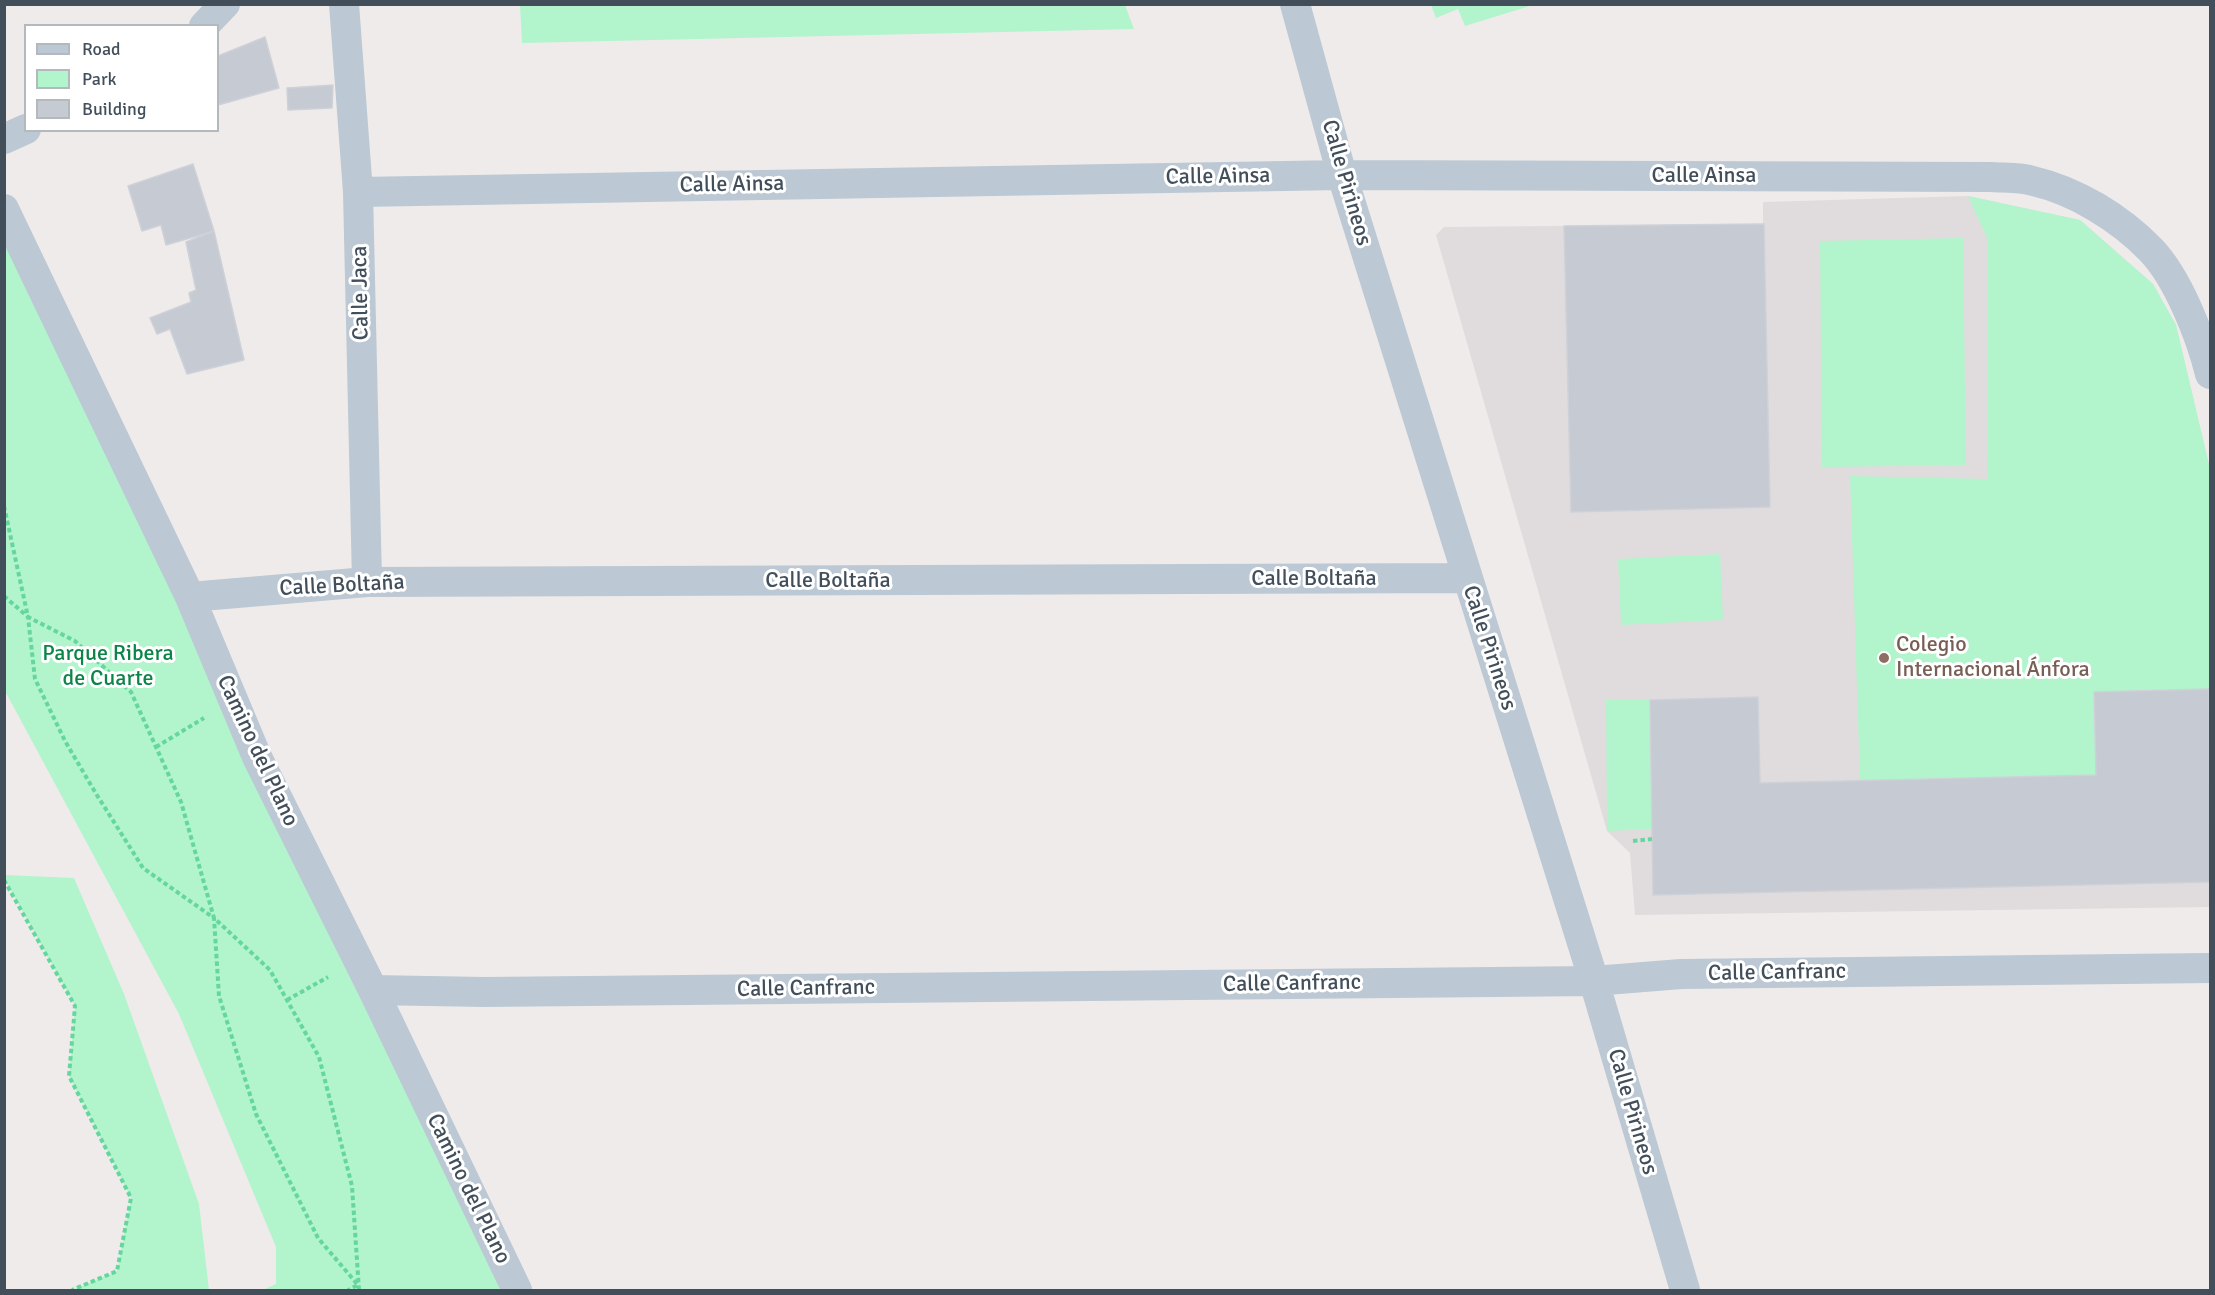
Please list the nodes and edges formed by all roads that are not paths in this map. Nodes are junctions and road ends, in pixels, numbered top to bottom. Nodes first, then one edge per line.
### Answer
1 (225, 4) edge
2 (344, 4) edge
3 (1295, 4) edge
4 (206, 24) edge
5 (24, 130) edge
6 (4, 139) edge
7 (1342, 175) junction
8 (358, 192) junction
9 (4, 209) edge
10 (2211, 374) edge
11 (1467, 578) junction
12 (367, 582) junction
13 (190, 597) junction
14 (2211, 968) edge
15 (1594, 981) junction
16 (373, 990) junction
17 (517, 1290) edge
18 (1685, 1290) edge

1 - 4 street
2 - 8 street, Calle Jaca
3 - 7 street, Calle Pirineos
5 - 6 street
7 - 8 street, Calle Ainsa
7 - 10 street, Calle Ainsa
7 - 11 street, Calle Pirineos
8 - 12 street, Calle Jaca
9 - 13 street, Camino del Plano
11 - 12 street, Calle Boltaña
11 - 15 street, Calle Pirineos
12 - 13 street, Calle Boltaña
13 - 16 street, Camino del Plano
14 - 15 street, Calle Canfranc
15 - 16 street, Calle Canfranc
15 - 18 street, Calle Pirineos
16 - 17 street, Camino del Plano

